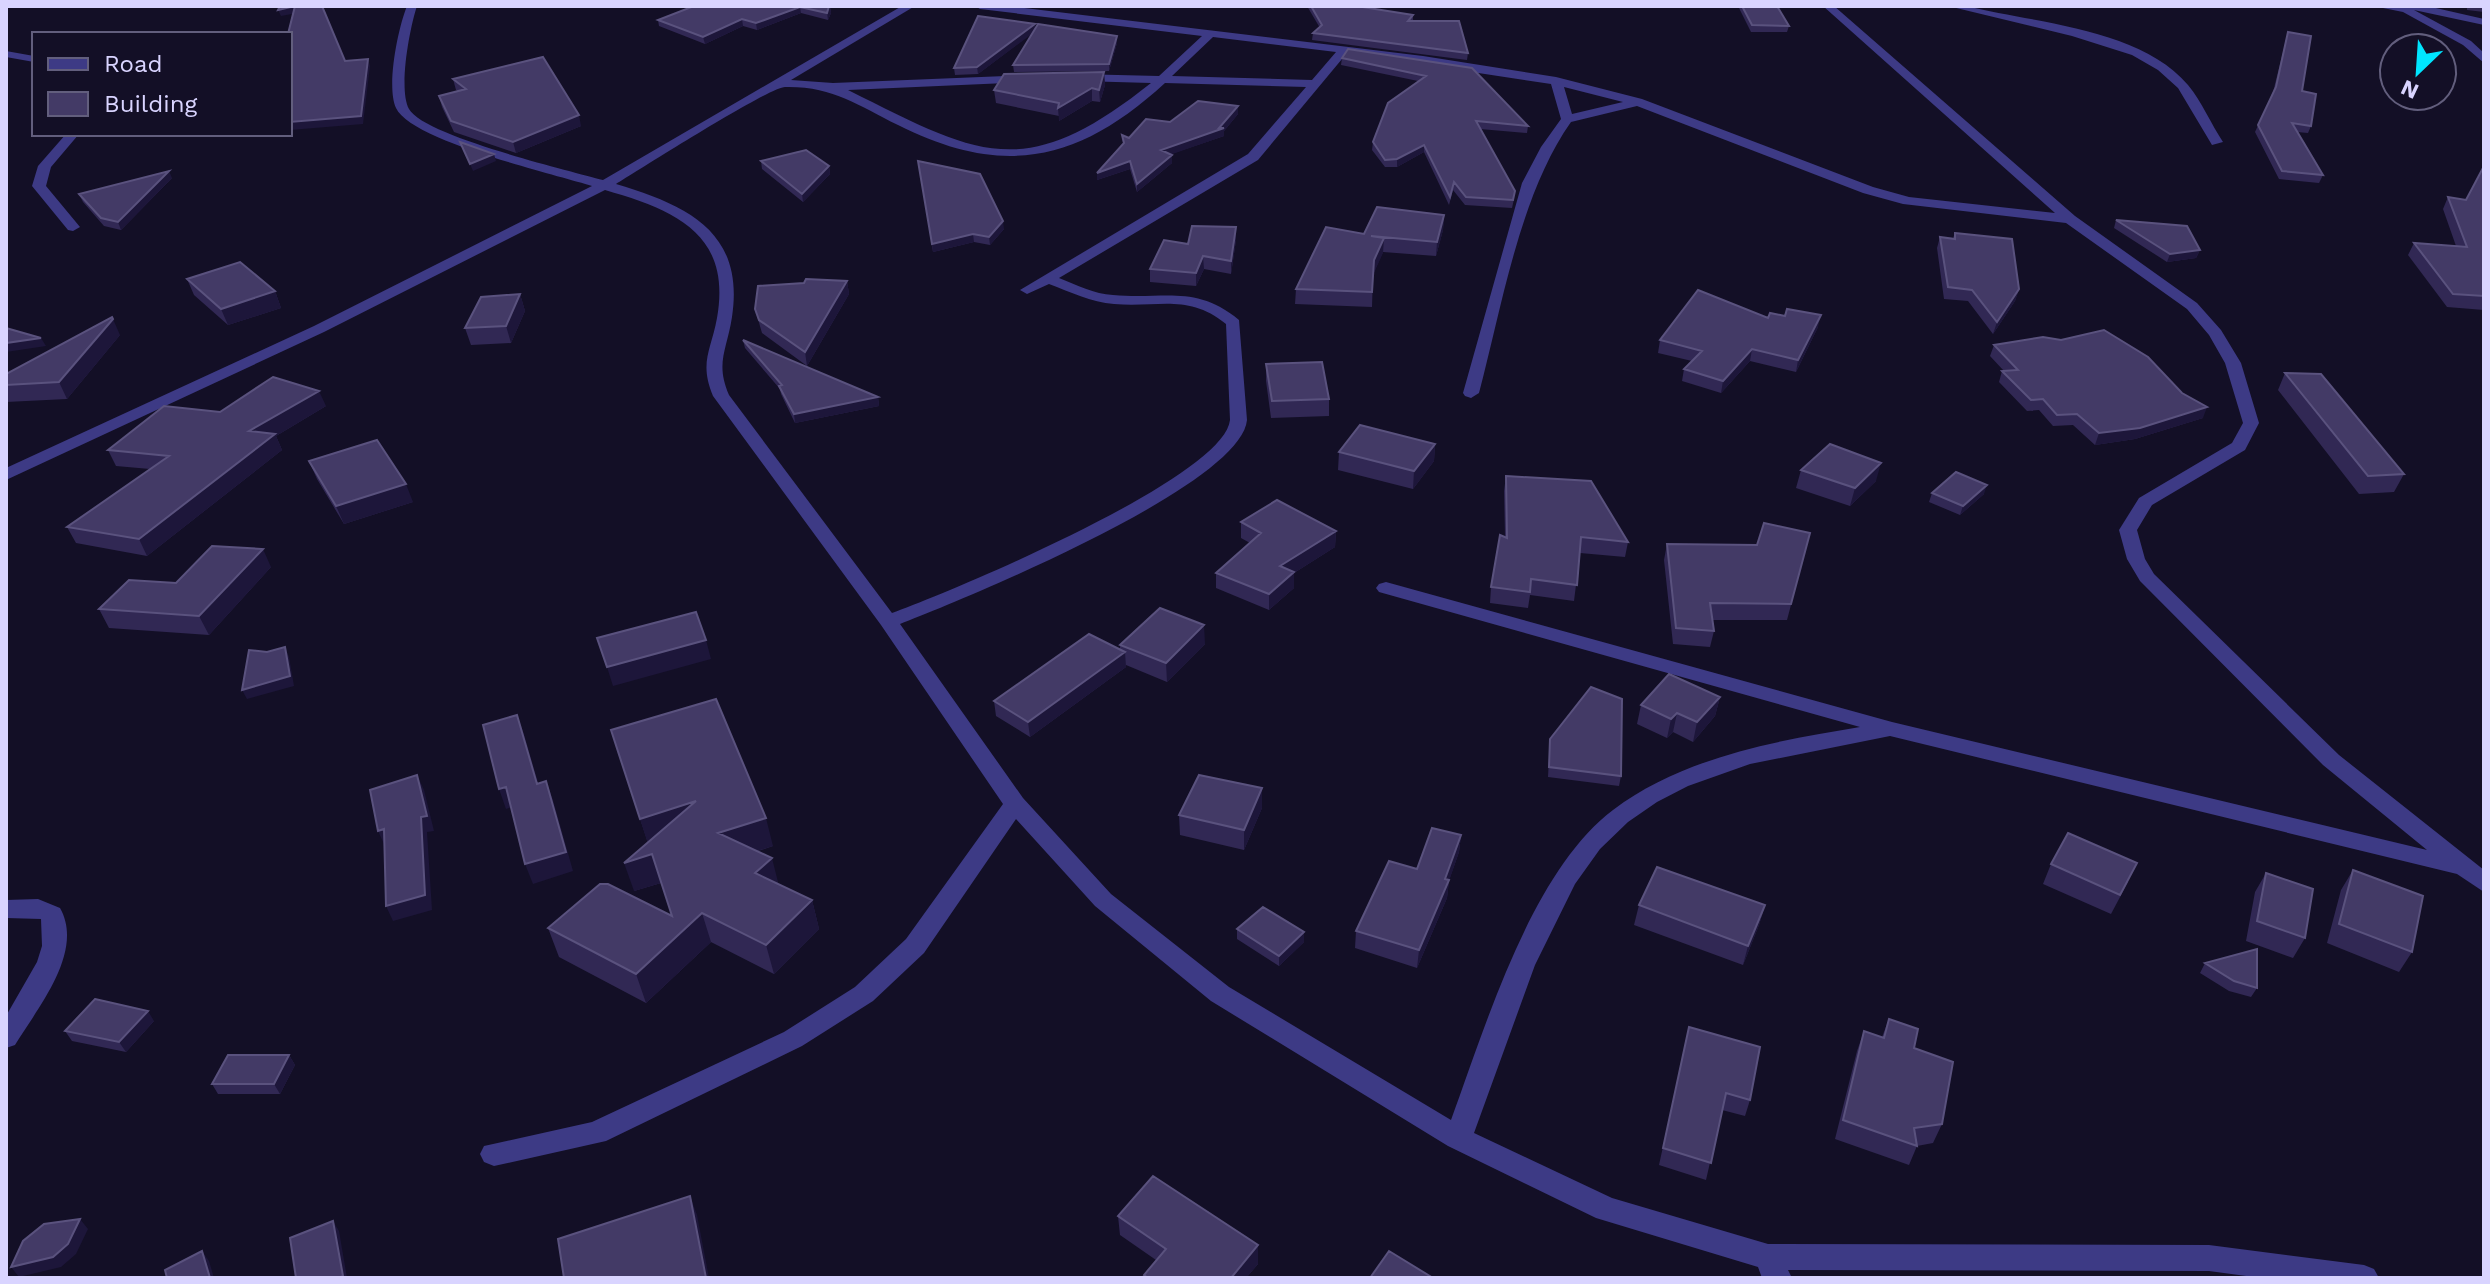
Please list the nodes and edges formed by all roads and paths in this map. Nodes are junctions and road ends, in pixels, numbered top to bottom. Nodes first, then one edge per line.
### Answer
1 (412, 6) edge
2 (910, 6) edge
3 (980, 6) edge
4 (1828, 6) edge
5 (1953, 6) edge
6 (2378, 6) edge
7 (2406, 7) edge
8 (2484, 22) edge
9 (1209, 35) junction
10 (1344, 49) junction
11 (6, 54) edge
12 (32, 59) edge
13 (2484, 60) edge
14 (1072, 77) edge
15 (1044, 78) edge
16 (1165, 78) junction
17 (1556, 81) junction
18 (777, 83) junction
19 (1313, 84) junction
20 (833, 87) junction
21 (1638, 102) junction
22 (1567, 119) junction
23 (71, 136) edge
24 (2217, 142) dead end
25 (606, 184) junction
26 (2070, 219) junction
27 (73, 227) dead end
28 (1047, 278) junction
29 (1027, 290) dead end
30 (1471, 393) dead end
31 (6, 475) edge
32 (1386, 588) dead end
33 (888, 621) junction
34 (1892, 729) junction
35 (1015, 804) junction
36 (2468, 868) junction
37 (2484, 883) edge
38 (6, 909) edge
39 (6, 1038) edge
40 (1458, 1138) junction
41 (494, 1154) dead end
42 (1772, 1267) edge
43 (2364, 1278) edge

1 - 25 street
2 - 18 street
3 - 9 street
4 - 26 street
5 - 24 street
6 - 7 street
7 - 8 street
7 - 13 street
9 - 10 street
9 - 16 street
10 - 17 street
10 - 19 street
11 - 12 street
14 - 16 street
15 - 20 street
16 - 19 street
16 - 20 street
17 - 21 street
17 - 22 street
18 - 20 street
18 - 25 street
19 - 28 street
21 - 22 street
21 - 26 street
22 - 30 street
23 - 27 street
25 - 31 street
25 - 33 street
26 - 36 street
28 - 29 street
28 - 33 street
32 - 34 street
33 - 35 street
34 - 36 street
34 - 40 street
35 - 40 street
35 - 41 street
36 - 37 street
38 - 39 street
40 - 42 street
42 - 43 street

